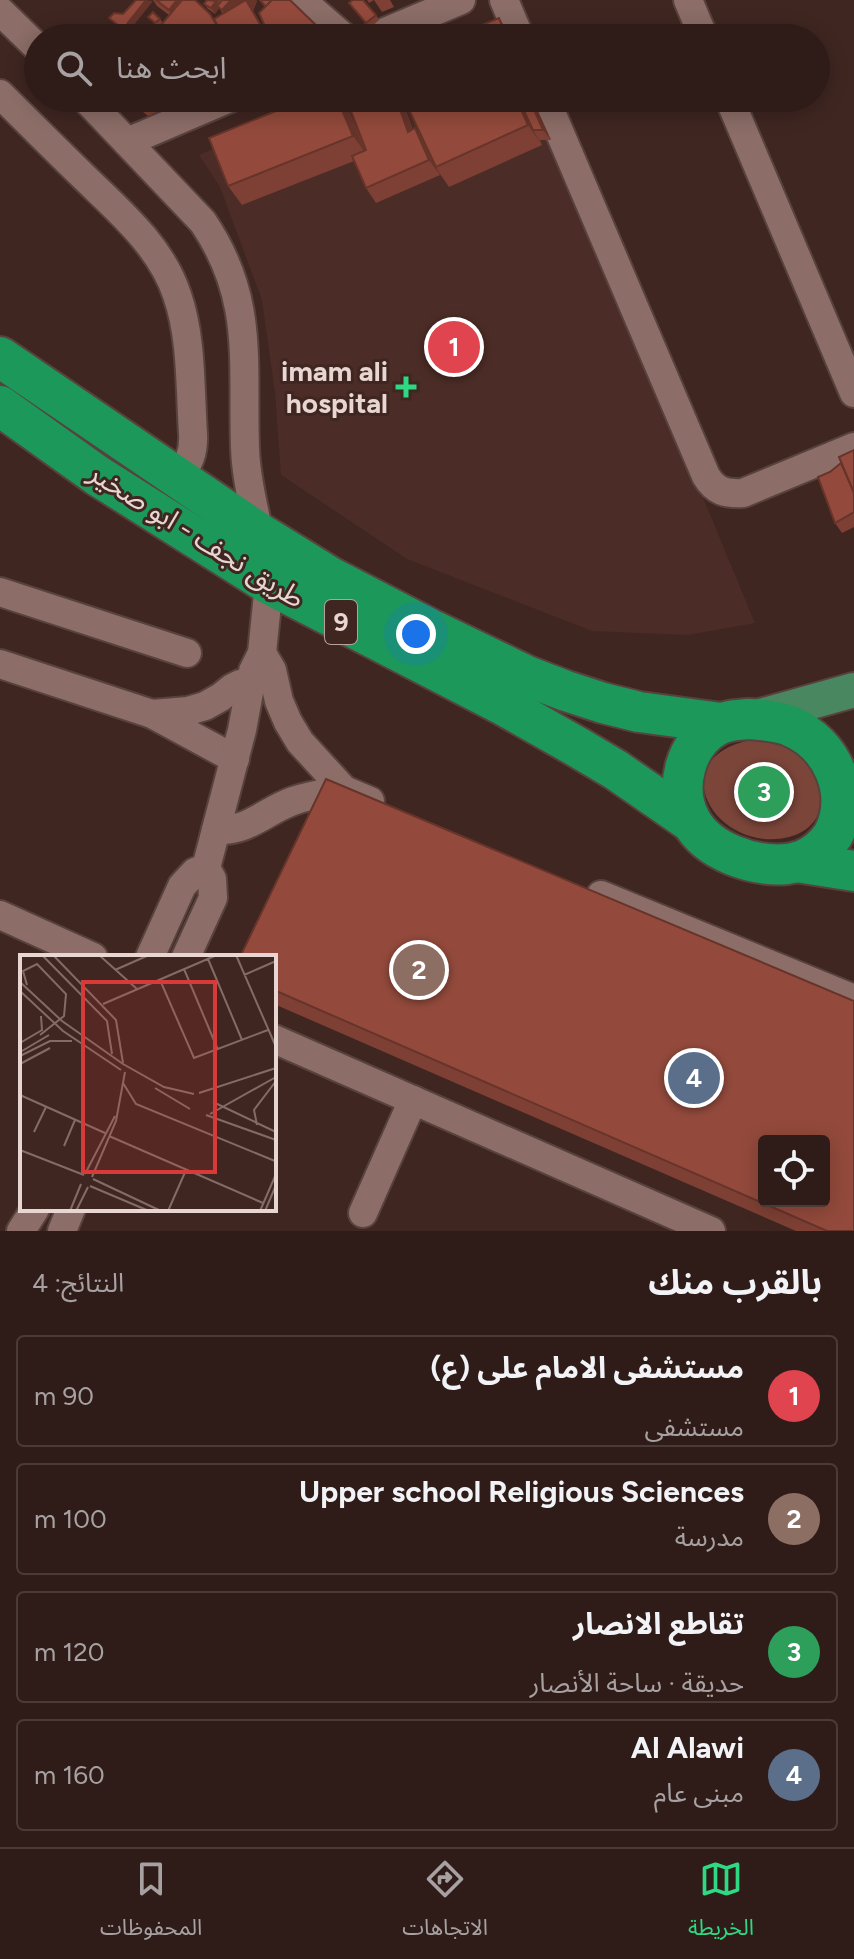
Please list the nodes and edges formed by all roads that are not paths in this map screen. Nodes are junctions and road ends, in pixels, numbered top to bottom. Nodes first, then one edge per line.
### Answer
1 (301, 0) edge
2 (461, 0) edge
3 (504, 0) edge
4 (688, 0) edge
5 (0, 11) edge
6 (329, 24) edge
7 (404, 24) edge
8 (514, 24) edge
9 (698, 24) edge
10 (24, 34) edge
11 (0, 94) edge
12 (98, 112) edge
13 (197, 112) edge
14 (551, 112) edge
15 (735, 112) edge
16 (127, 142) junction
17 (0, 357) edge
18 (854, 393) edge
19 (6, 411) edge
20 (854, 447) edge
21 (178, 478) junction
22 (259, 533) junction
23 (269, 584) junction
24 (0, 592) edge
25 (187, 653) dead end
26 (262, 653) junction
27 (0, 664) edge
28 (251, 682) junction
29 (854, 690) edge
30 (152, 714) junction
31 (734, 721) junction
32 (235, 759) junction
33 (848, 785) edge
34 (344, 790) junction
35 (387, 808) edge
36 (691, 822) junction
37 (854, 824) edge
38 (216, 830) junction
39 (808, 857) junction
40 (206, 868) junction
41 (854, 871) edge
42 (577, 885) edge
43 (0, 915) edge
44 (89, 955) edge
45 (151, 955) edge
46 (187, 955) edge
47 (854, 999) edge
48 (276, 1040) edge
49 (413, 1100) junction
50 (34, 1211) edge
51 (70, 1211) edge
52 (363, 1213) dead end
53 (664, 1222) edge
54 (21, 1231) edge
55 (62, 1231) edge
56 (711, 1231) edge

1 - 6 street
2 - 7 street
3 - 8 street
4 - 9 street
5 - 10 street
11 - 21 street
12 - 16 street
13 - 16 street
14 - 20 street
15 - 18 street
16 - 22 street
17 - 21 highway, 9
19 - 23 highway, طريق نجف - ابو صخير / 9
21 - 22 highway, 9
22 - 31 highway, طريق نجف - ابو صخير / 9
23 - 26 street
23 - 36 highway, طريق نجف - ابو صخير / 9
24 - 25 street
26 - 28 street
26 - 34 street
27 - 30 street
28 - 30 street
28 - 32 street
29 - 31 main road
30 - 32 street
31 - 33 highway, 9
31 - 36 highway
32 - 38 street
33 - 39 highway, 9
34 - 35 street
34 - 38 street
36 - 39 highway, 9
37 - 39 main road
38 - 40 street
39 - 41 highway, 9
40 - 45 street
40 - 46 street
42 - 47 street
43 - 44 street
48 - 49 street
49 - 52 street
49 - 53 street
50 - 54 street
51 - 55 street
53 - 56 street

